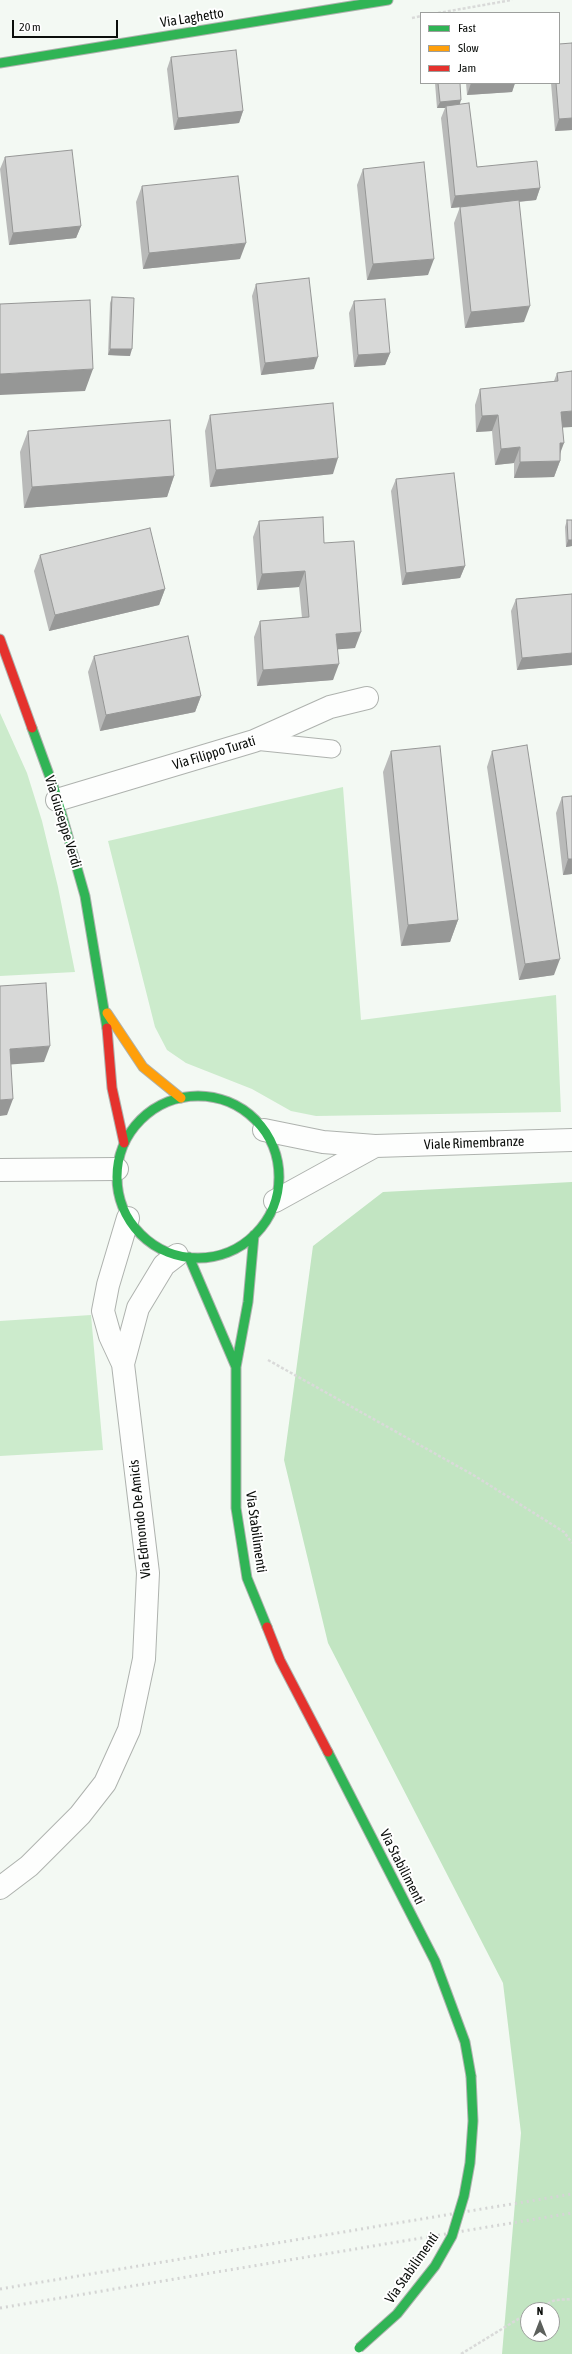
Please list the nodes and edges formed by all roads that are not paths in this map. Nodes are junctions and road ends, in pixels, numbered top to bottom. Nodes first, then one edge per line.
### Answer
1 (388, 0) edge
2 (0, 64) edge
3 (0, 639) edge
4 (367, 698) dead end
5 (254, 741) junction
6 (332, 749) dead end
7 (58, 800) junction
8 (105, 1010) junction
9 (181, 1098) junction
10 (264, 1130) junction
11 (572, 1140) edge
12 (124, 1144) junction
13 (375, 1146) junction
14 (117, 1169) junction
15 (0, 1170) edge
16 (275, 1201) junction
17 (128, 1218) junction
18 (254, 1235) junction
19 (183, 1256) junction
20 (123, 1364) junction
21 (236, 1367) junction
22 (0, 1888) edge
23 (350, 2354) edge

1 - 2 street, Via Laghetto
3 - 7 street, Via Giuseppe Verdi
4 - 5 street, Via Filippo Turati
5 - 6 lane
5 - 7 street, Via Filippo Turati
7 - 8 street, Via Giuseppe Verdi
8 - 9 street, Via Giuseppe Verdi
8 - 12 street, Via Giuseppe Verdi
9 - 10 street
9 - 12 street
10 - 13 street, Viale Rimembranze
10 - 16 street
11 - 13 street, Viale Rimembranze
12 - 14 street
13 - 16 street, Viale Rimembranze
14 - 15 street
14 - 17 street
16 - 18 street
17 - 19 street
17 - 20 street, Via Edmondo De Amicis
18 - 19 street
18 - 21 street, Via Stabilimenti
19 - 20 street, Via Edmondo De Amicis
19 - 21 street, Via Stabilimenti
20 - 22 street, Via Edmondo De Amicis
21 - 23 street, Via Stabilimenti, bridge

